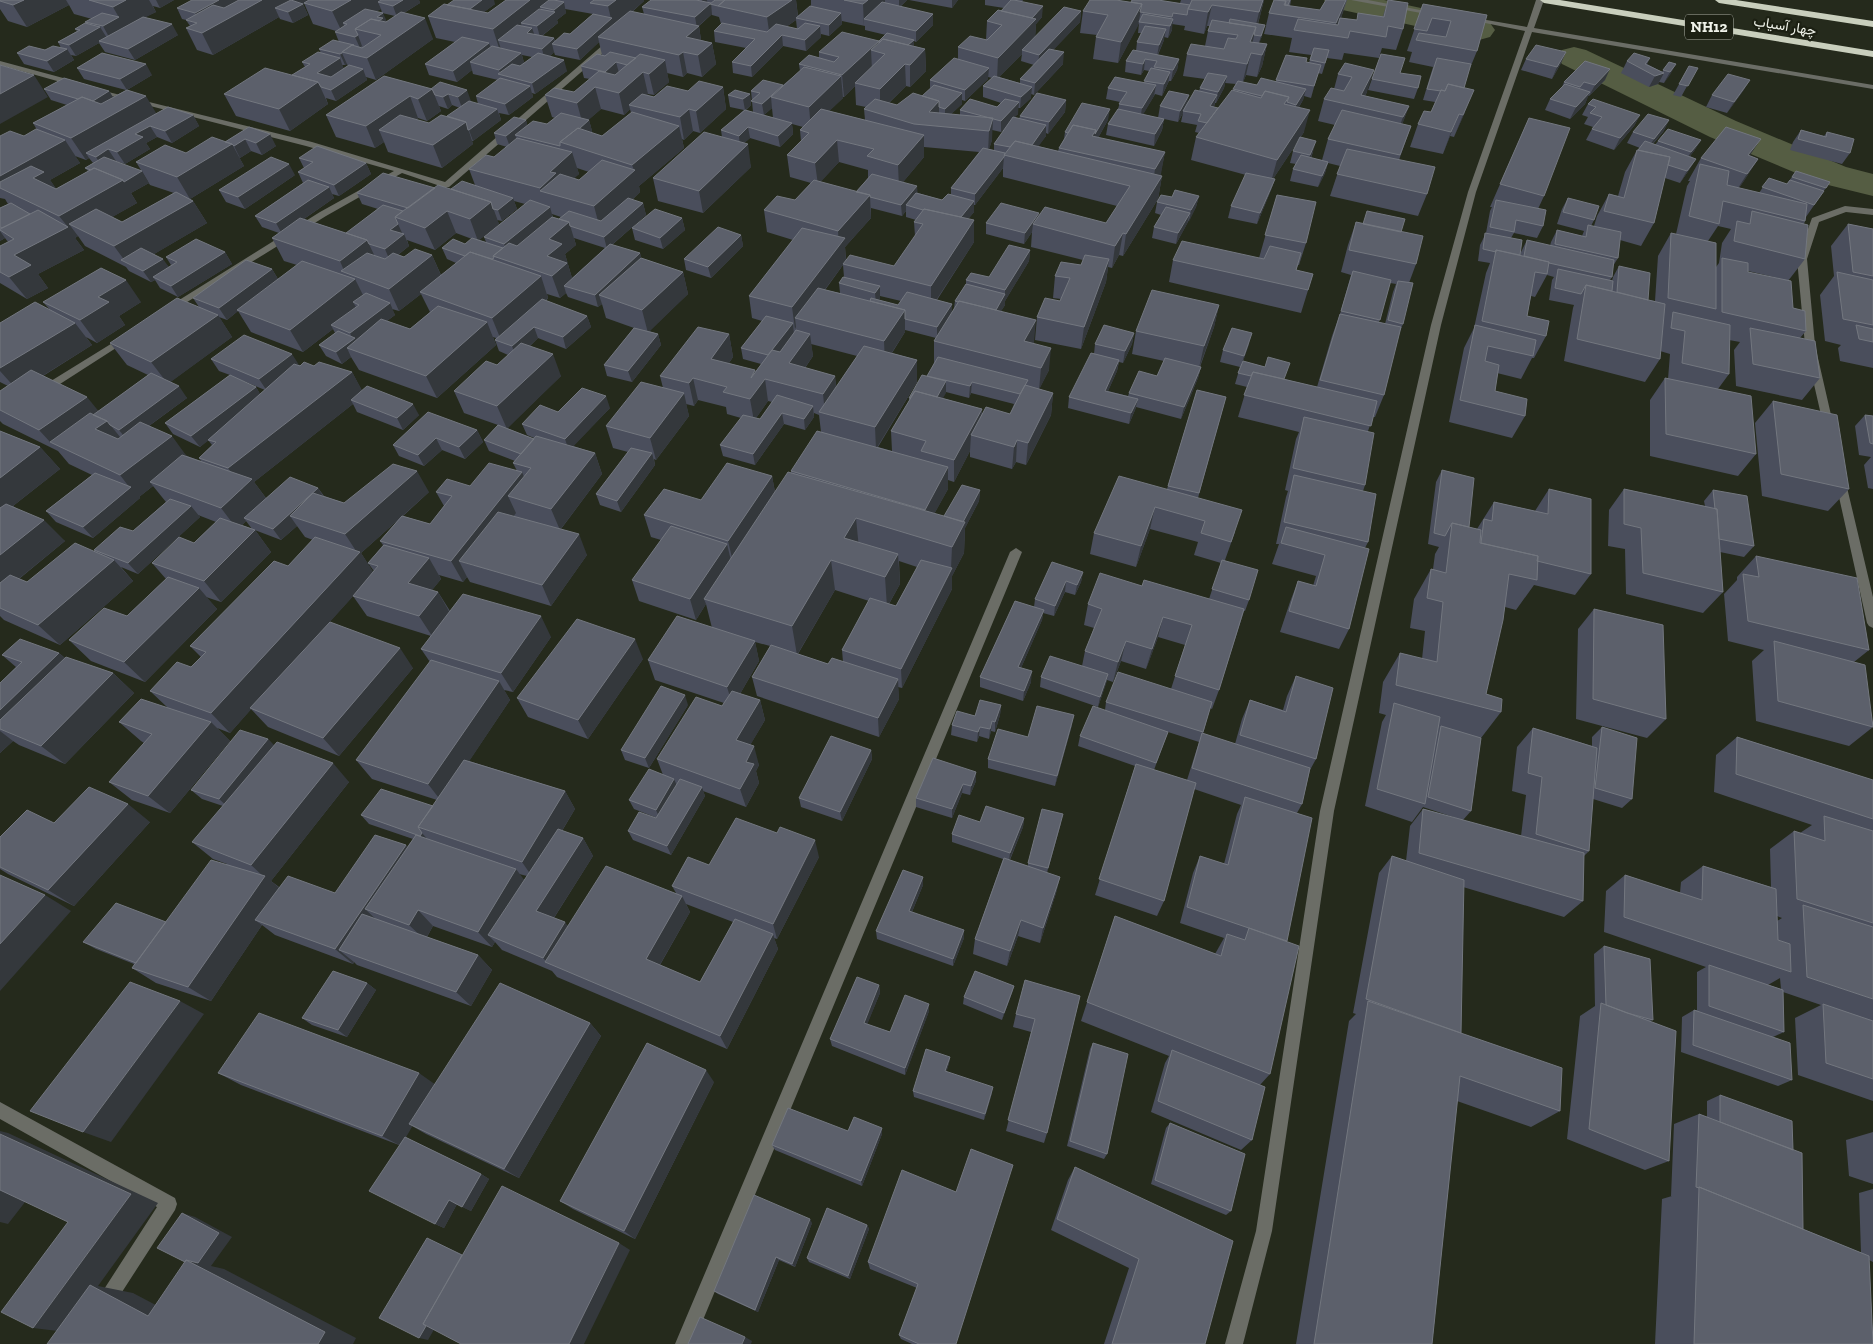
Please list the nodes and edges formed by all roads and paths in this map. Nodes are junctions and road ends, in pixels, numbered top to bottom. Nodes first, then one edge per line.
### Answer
1 (1355, 0) edge
2 (1540, 0) edge
3 (1544, 0) edge
4 (1719, 0) edge
5 (1443, 15) edge
6 (1462, 18) edge
7 (1873, 24) edge
8 (1531, 29) junction
9 (619, 36) edge
10 (1873, 54) edge
11 (0, 63) edge
12 (1873, 87) edge
13 (401, 170) junction
14 (1873, 212) edge
15 (162, 315) edge
16 (137, 330) edge
17 (32, 397) edge
18 (1832, 441) edge
19 (1838, 470) edge
20 (1016, 552) dead end
21 (1873, 623) edge
22 (0, 1110) edge
23 (94, 1319) edge
24 (684, 1344) edge
25 (1234, 1344) edge

1 - 5 street
2 - 8 street
3 - 10 highway, چهار آسیاب / NH12
4 - 7 highway, چهار آسیاب / NH12
6 - 8 street
8 - 12 street
8 - 25 street
9 - 13 street
11 - 13 street
13 - 15 street
14 - 18 street
16 - 17 street
19 - 21 street
20 - 24 street
22 - 23 street

